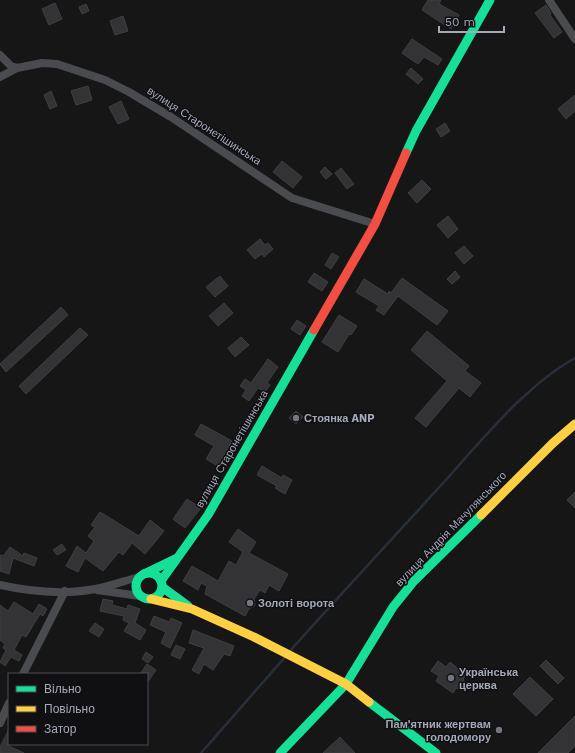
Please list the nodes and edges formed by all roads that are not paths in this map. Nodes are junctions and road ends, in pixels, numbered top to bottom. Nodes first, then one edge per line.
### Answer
1 (490, 0) edge
2 (549, 0) edge
3 (575, 39) edge
4 (0, 55) edge
5 (17, 68) junction
6 (0, 77) edge
7 (375, 224) junction
8 (575, 424) edge
9 (176, 559) junction
10 (141, 576) junction
11 (161, 584) junction
12 (0, 585) edge
13 (94, 589) junction
14 (65, 591) junction
15 (140, 596) junction
16 (151, 600) junction
17 (192, 609) junction
18 (23, 673) edge
19 (346, 684) junction
20 (8, 705) edge
21 (0, 723) edge
22 (280, 753) edge
23 (436, 753) edge

1 - 7 main road, вулиця Старонетішинська
2 - 3 street
4 - 5 street
5 - 6 street, вулиця Старонетішинська
5 - 7 street, вулиця Старонетішинська
7 - 9 main road, вулиця Старонетішинська
8 - 19 main road, вулиця Андрія Мачулянського
9 - 10 main road
9 - 11 main road, вулиця Старонетішинська
10 - 11 main road
10 - 13 street
10 - 15 main road
11 - 16 main road
11 - 17 main road
12 - 14 street
13 - 14 street
13 - 15 street
14 - 18 street
15 - 16 main road
16 - 17 main road
17 - 19 main road
19 - 22 main road, вулиця Андрія Мачулянського
19 - 23 main road
20 - 21 street

